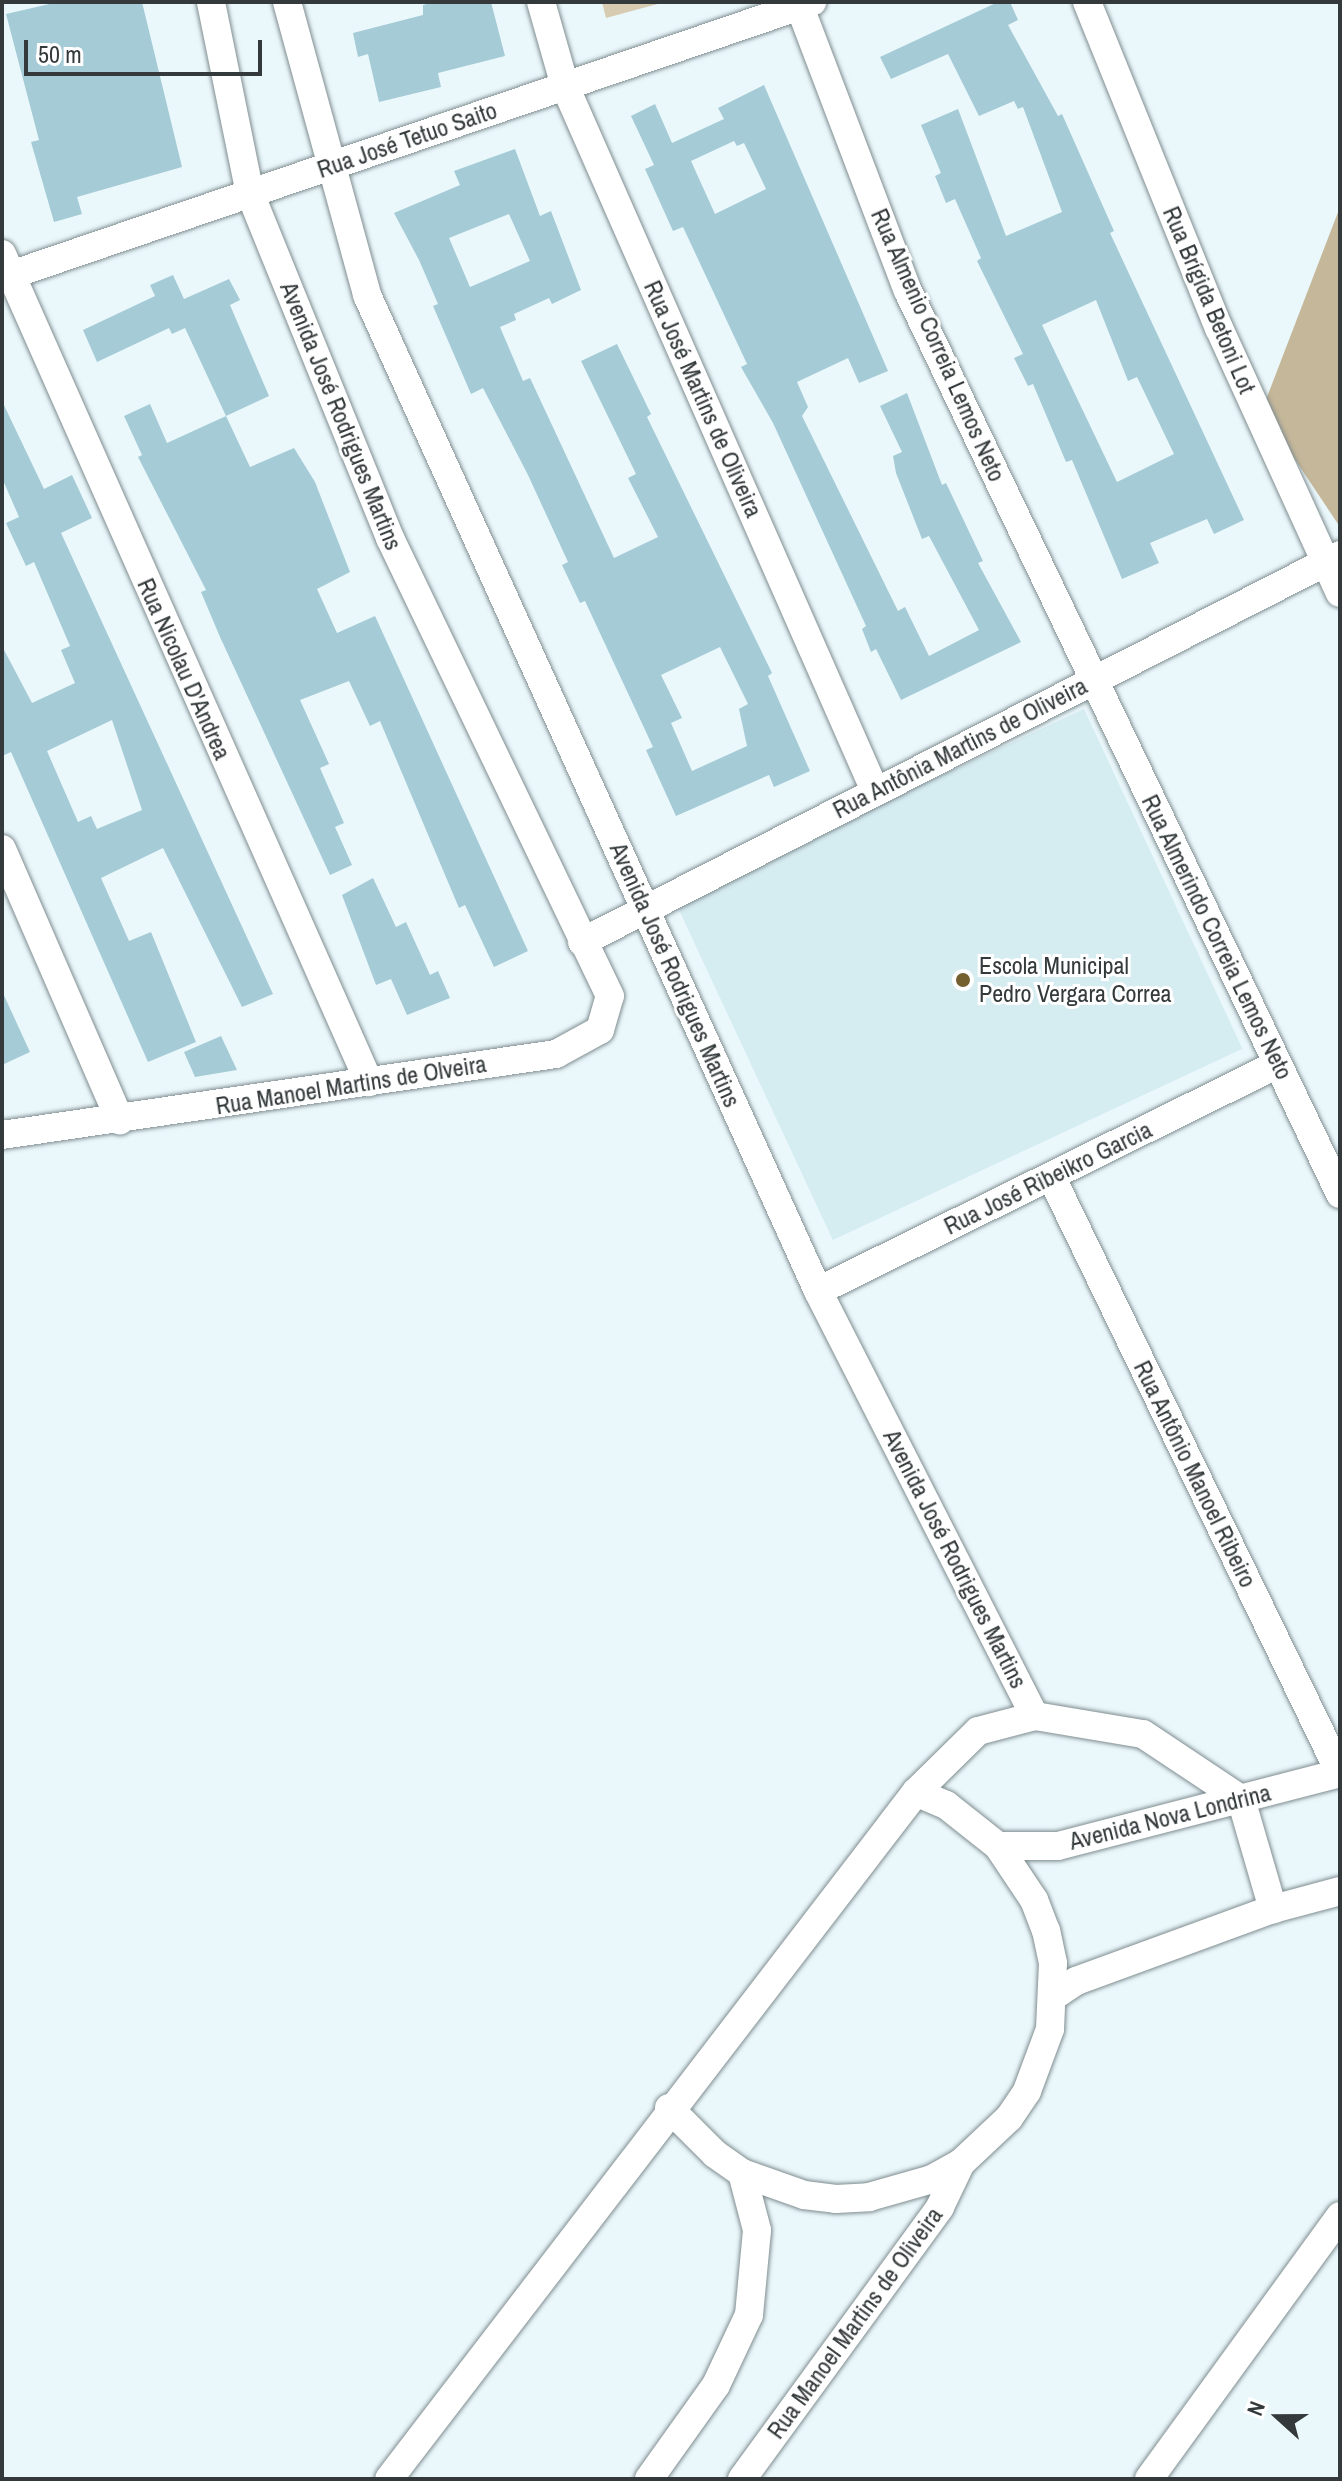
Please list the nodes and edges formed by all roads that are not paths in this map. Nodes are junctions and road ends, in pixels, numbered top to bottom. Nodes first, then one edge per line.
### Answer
1 (211, 2) edge
2 (287, 2) edge
3 (541, 2) edge
4 (1087, 2) edge
5 (803, 3) edge
6 (565, 86) junction
7 (329, 167) junction
8 (250, 194) junction
9 (4, 270) edge
10 (1333, 559) edge
11 (1340, 593) edge
12 (1093, 680) junction
13 (875, 791) junction
14 (2, 849) edge
15 (645, 909) junction
16 (582, 942) junction
17 (1278, 1064) junction
18 (369, 1082) junction
19 (120, 1121) junction
20 (2, 1135) edge
21 (1051, 1176) junction
22 (1340, 1194) edge
23 (818, 1291) junction
24 (1035, 1716) junction
25 (1340, 1773) edge
26 (916, 1792) junction
27 (1241, 1799) junction
28 (998, 1846) junction
29 (1340, 1891) edge
30 (1273, 1909) junction
31 (1054, 1996) junction
32 (669, 2108) junction
33 (961, 2163) junction
34 (742, 2173) junction
35 (1340, 2216) edge
36 (389, 2479) edge
37 (649, 2479) edge
38 (742, 2479) edge
39 (1149, 2479) edge

1 - 8 street, Avenida José Rodrigues Martins
2 - 7 street, Avenida José Rodrigues Martins
3 - 6 street, Rua José Martins de Oliveira
4 - 10 street, Rua Brígida Betoni Lot
5 - 6 street, Rua José Tetuo Saito
5 - 12 street, Rua Almenio Correia Lemos Neto
6 - 7 street, Rua José Tetuo Saito
6 - 13 street, Rua José Martins de Oliveira
7 - 8 street, Rua José Tetuo Saito
7 - 15 street, Avenida José Rodrigues Martins
8 - 9 street, Rua José Tetuo Saito
8 - 16 street, Avenida José Rodrigues Martins
9 - 18 street, Rua Nicolau D'Andrea
10 - 11 street, Rua Brígida Betoni Lot
10 - 12 street, Rua Antônia Martins de Oliveira
12 - 13 street, Rua Antônia Martins de Oliveira
12 - 17 street, Rua Almerindo Correia Lemos Neto
13 - 15 street, Rua Antônia Martins de Oliveira
14 - 19 street
15 - 16 street, Rua Antônia Martins de Oliveira
15 - 23 street, Avenida José Rodrigues Martins
16 - 18 street, Rua Manoel Martins de Olveira
17 - 21 street, Rua José Ribeikro Garcia
17 - 22 street, Rua Almerindo Correia Lemos Neto
18 - 19 street, Rua Manoel Martins de Olveira
19 - 20 street, Rua Manoel Martins de Olveira
21 - 23 street, Rua José Ribeikro Garcia
21 - 25 street, Rua Antônio Manoel Ribeiro
23 - 24 street, Avenida José Rodrigues Martins
24 - 26 street
24 - 27 street, Avenida José Rodrigues Martins
25 - 27 street, Avenida Nova Londrina
26 - 28 street
26 - 32 street
27 - 28 street, Avenida Nova Londrina
27 - 30 street
28 - 31 street
29 - 30 street
30 - 31 street
31 - 33 street
32 - 34 street
32 - 36 street
33 - 34 street
33 - 38 street, Rua Manoel Martins de Oliveira
34 - 37 street
35 - 39 street

